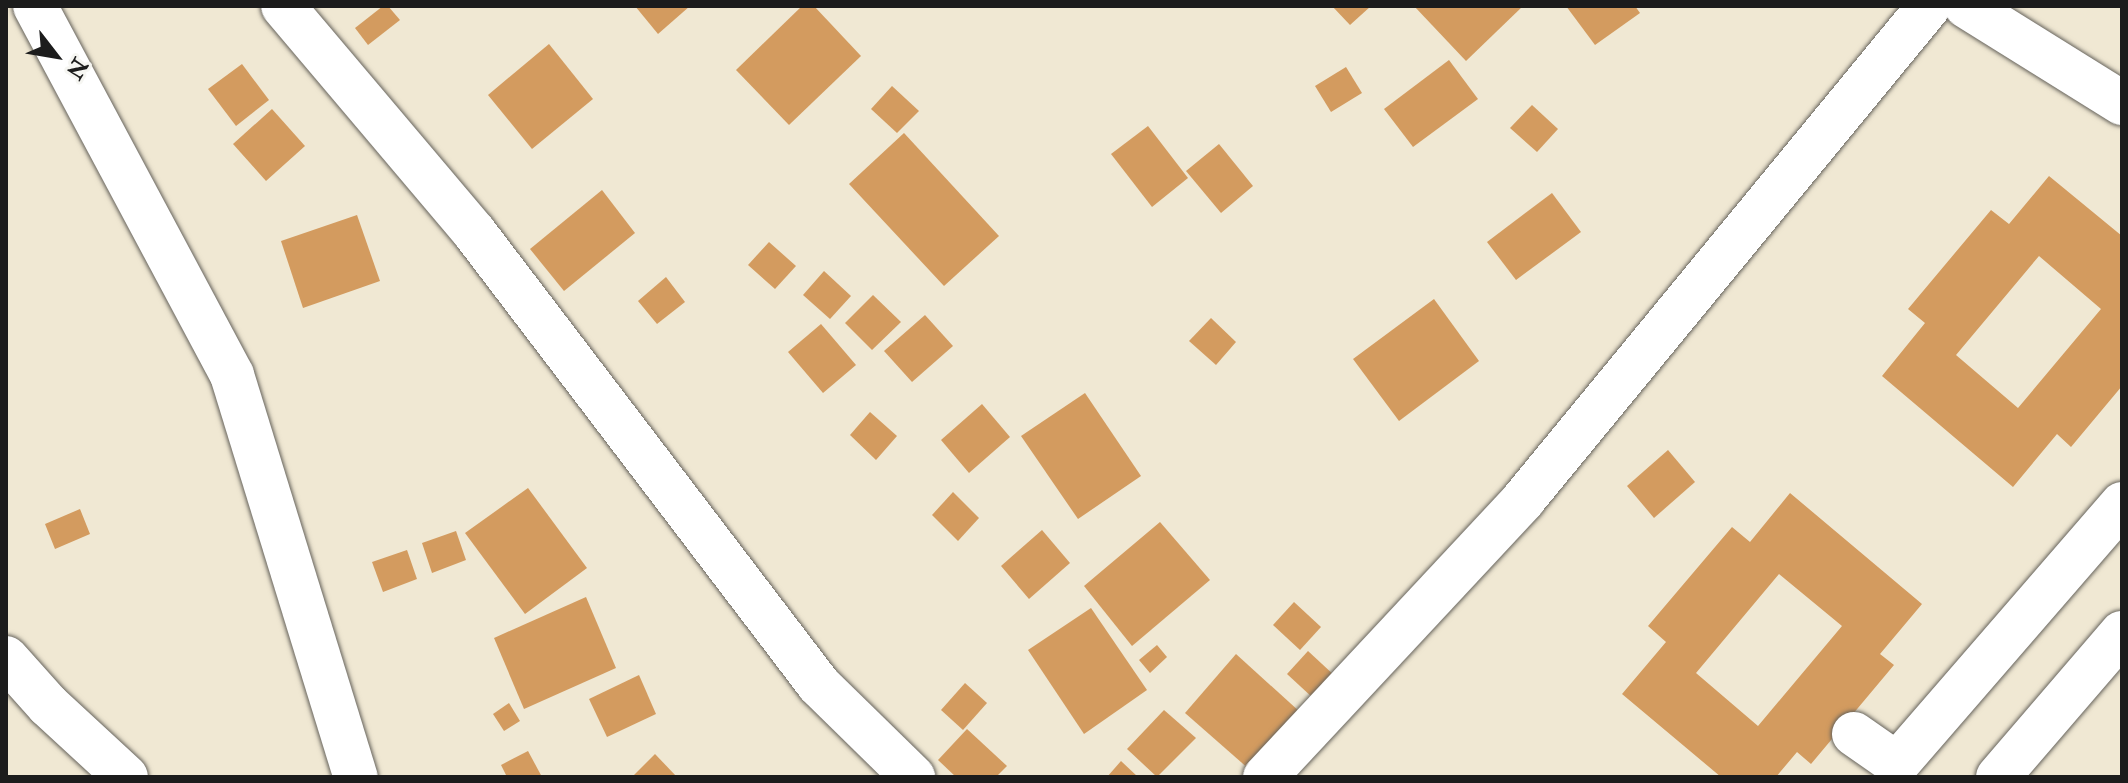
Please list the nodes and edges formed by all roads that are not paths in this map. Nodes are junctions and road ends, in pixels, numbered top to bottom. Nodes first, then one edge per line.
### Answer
1 (35, 6) edge
2 (283, 6) edge
3 (1929, 6) edge
4 (1966, 6) edge
5 (2122, 103) edge
6 (2122, 504) edge
7 (2122, 633) edge
8 (6, 658) edge
9 (1854, 734) dead end
10 (1898, 773) edge
11 (126, 777) edge
12 (356, 777) edge
13 (913, 777) edge
14 (1265, 777) edge
15 (1998, 777) edge

1 - 12 street
2 - 13 street
3 - 14 street
4 - 5 street
6 - 10 street
7 - 15 street
8 - 11 street
9 - 10 street

